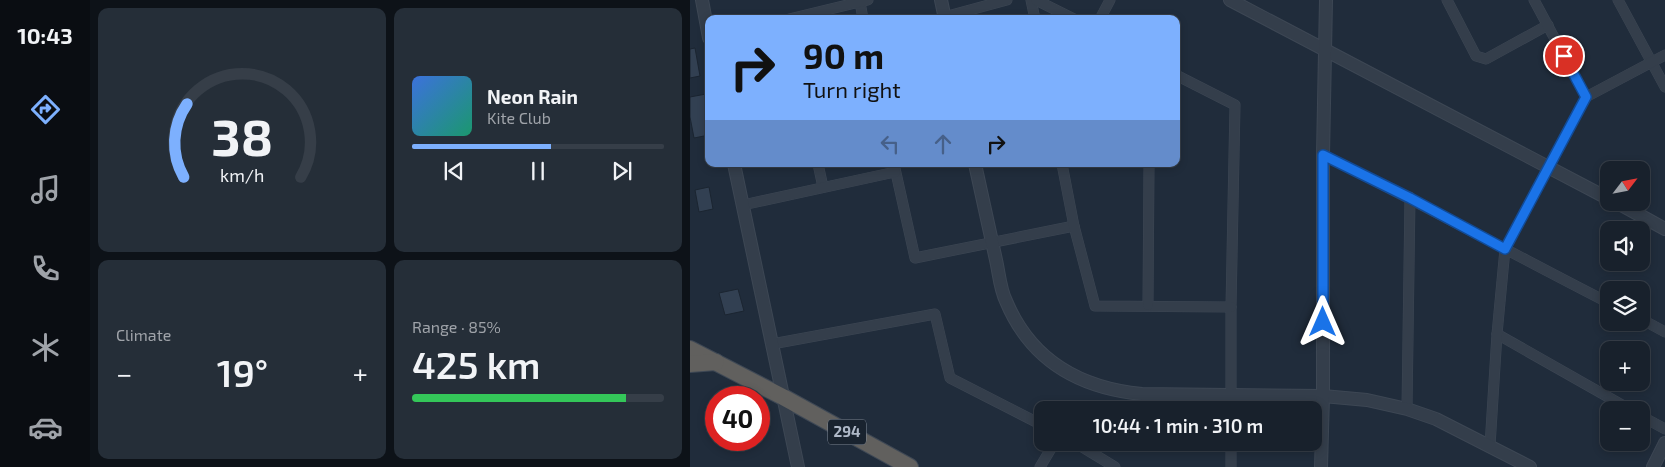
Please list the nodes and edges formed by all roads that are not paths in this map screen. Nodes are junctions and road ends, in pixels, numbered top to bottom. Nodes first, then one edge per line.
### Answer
1 (702, 0) edge
2 (941, 0) edge
3 (1007, 0) edge
4 (1032, 0) edge
5 (1036, 0) edge
6 (1110, 0) edge
7 (1230, 0) edge
8 (1326, 0) edge
9 (1448, 0) edge
10 (1534, 0) edge
11 (1618, 0) edge
12 (864, 1) edge
13 (806, 15) edge
14 (863, 15) edge
15 (944, 15) edge
16 (954, 15) edge
17 (1034, 15) edge
18 (1066, 15) edge
19 (1102, 15) edge
20 (705, 16) edge
21 (1548, 25) junction
22 (1326, 51) junction
23 (1665, 55) edge
24 (1651, 62) junction
25 (1180, 77) edge
26 (1665, 87) edge
27 (1586, 97) junction
28 (1323, 155) junction
29 (1548, 166) junction
30 (735, 167) edge
31 (819, 167) edge
32 (976, 167) edge
33 (1063, 167) edge
34 (1149, 167) edge
35 (895, 168) edge
36 (823, 187) junction
37 (1600, 194) edge
38 (1410, 198) junction
39 (743, 205) junction
40 (1632, 211) edge
41 (1074, 226) junction
42 (1665, 229) edge
43 (992, 242) junction
44 (1505, 249) junction
45 (1600, 298) edge
46 (1148, 305) junction
47 (1231, 307) junction
48 (1650, 324) edge
49 (1665, 332) edge
50 (1497, 334) junction
51 (772, 344) junction
52 (690, 349) edge
53 (716, 362) junction
54 (690, 364) edge
55 (1231, 396) junction
56 (1323, 396) junction
57 (783, 397) junction
58 (1231, 401) edge
59 (1615, 401) edge
60 (1407, 409) junction
61 (1034, 421) edge
62 (1650, 421) edge
63 (1665, 429) edge
64 (1665, 443) edge
65 (1490, 446) junction
66 (1050, 451) edge
67 (1089, 451) edge
68 (1231, 451) edge
69 (798, 467) edge
70 (910, 467) edge
71 (1040, 467) edge
72 (1115, 467) edge
73 (1231, 467) edge
74 (1321, 467) edge
75 (1530, 467) edge
76 (1652, 467) edge

1 - 20 street
2 - 15 street
3 - 16 street
4 - 17 street
5 - 18 street
6 - 19 street
7 - 22 street
8 - 22 street
9 - 21 street
10 - 21 street
11 - 24 street
12 - 13 street
12 - 14 street
21 - 27 street
22 - 28 street
22 - 29 street
23 - 24 street
24 - 26 street
24 - 27 street
25 - 47 street
27 - 29 street
28 - 38 street
28 - 56 street
29 - 37 street
29 - 44 street
30 - 39 street
31 - 36 street
32 - 43 street
33 - 41 street
34 - 46 street
35 - 36 street
35 - 43 street
36 - 39 street
38 - 44 street
38 - 60 street
39 - 51 street
40 - 42 street
41 - 43 street
41 - 46 street
43 - 55 street
44 - 45 street
44 - 50 street
46 - 47 street
47 - 55 street
48 - 49 street
50 - 59 street
50 - 65 street
51 - 57 street
51 - 61 street
52 - 53 highway, 294
53 - 54 highway
53 - 57 highway, 294
55 - 56 street
55 - 58 street
56 - 60 street
56 - 74 street
57 - 69 street
57 - 70 highway, 294
60 - 65 street
62 - 63 street
64 - 76 street
65 - 75 street
66 - 71 street
67 - 72 street
68 - 73 street

